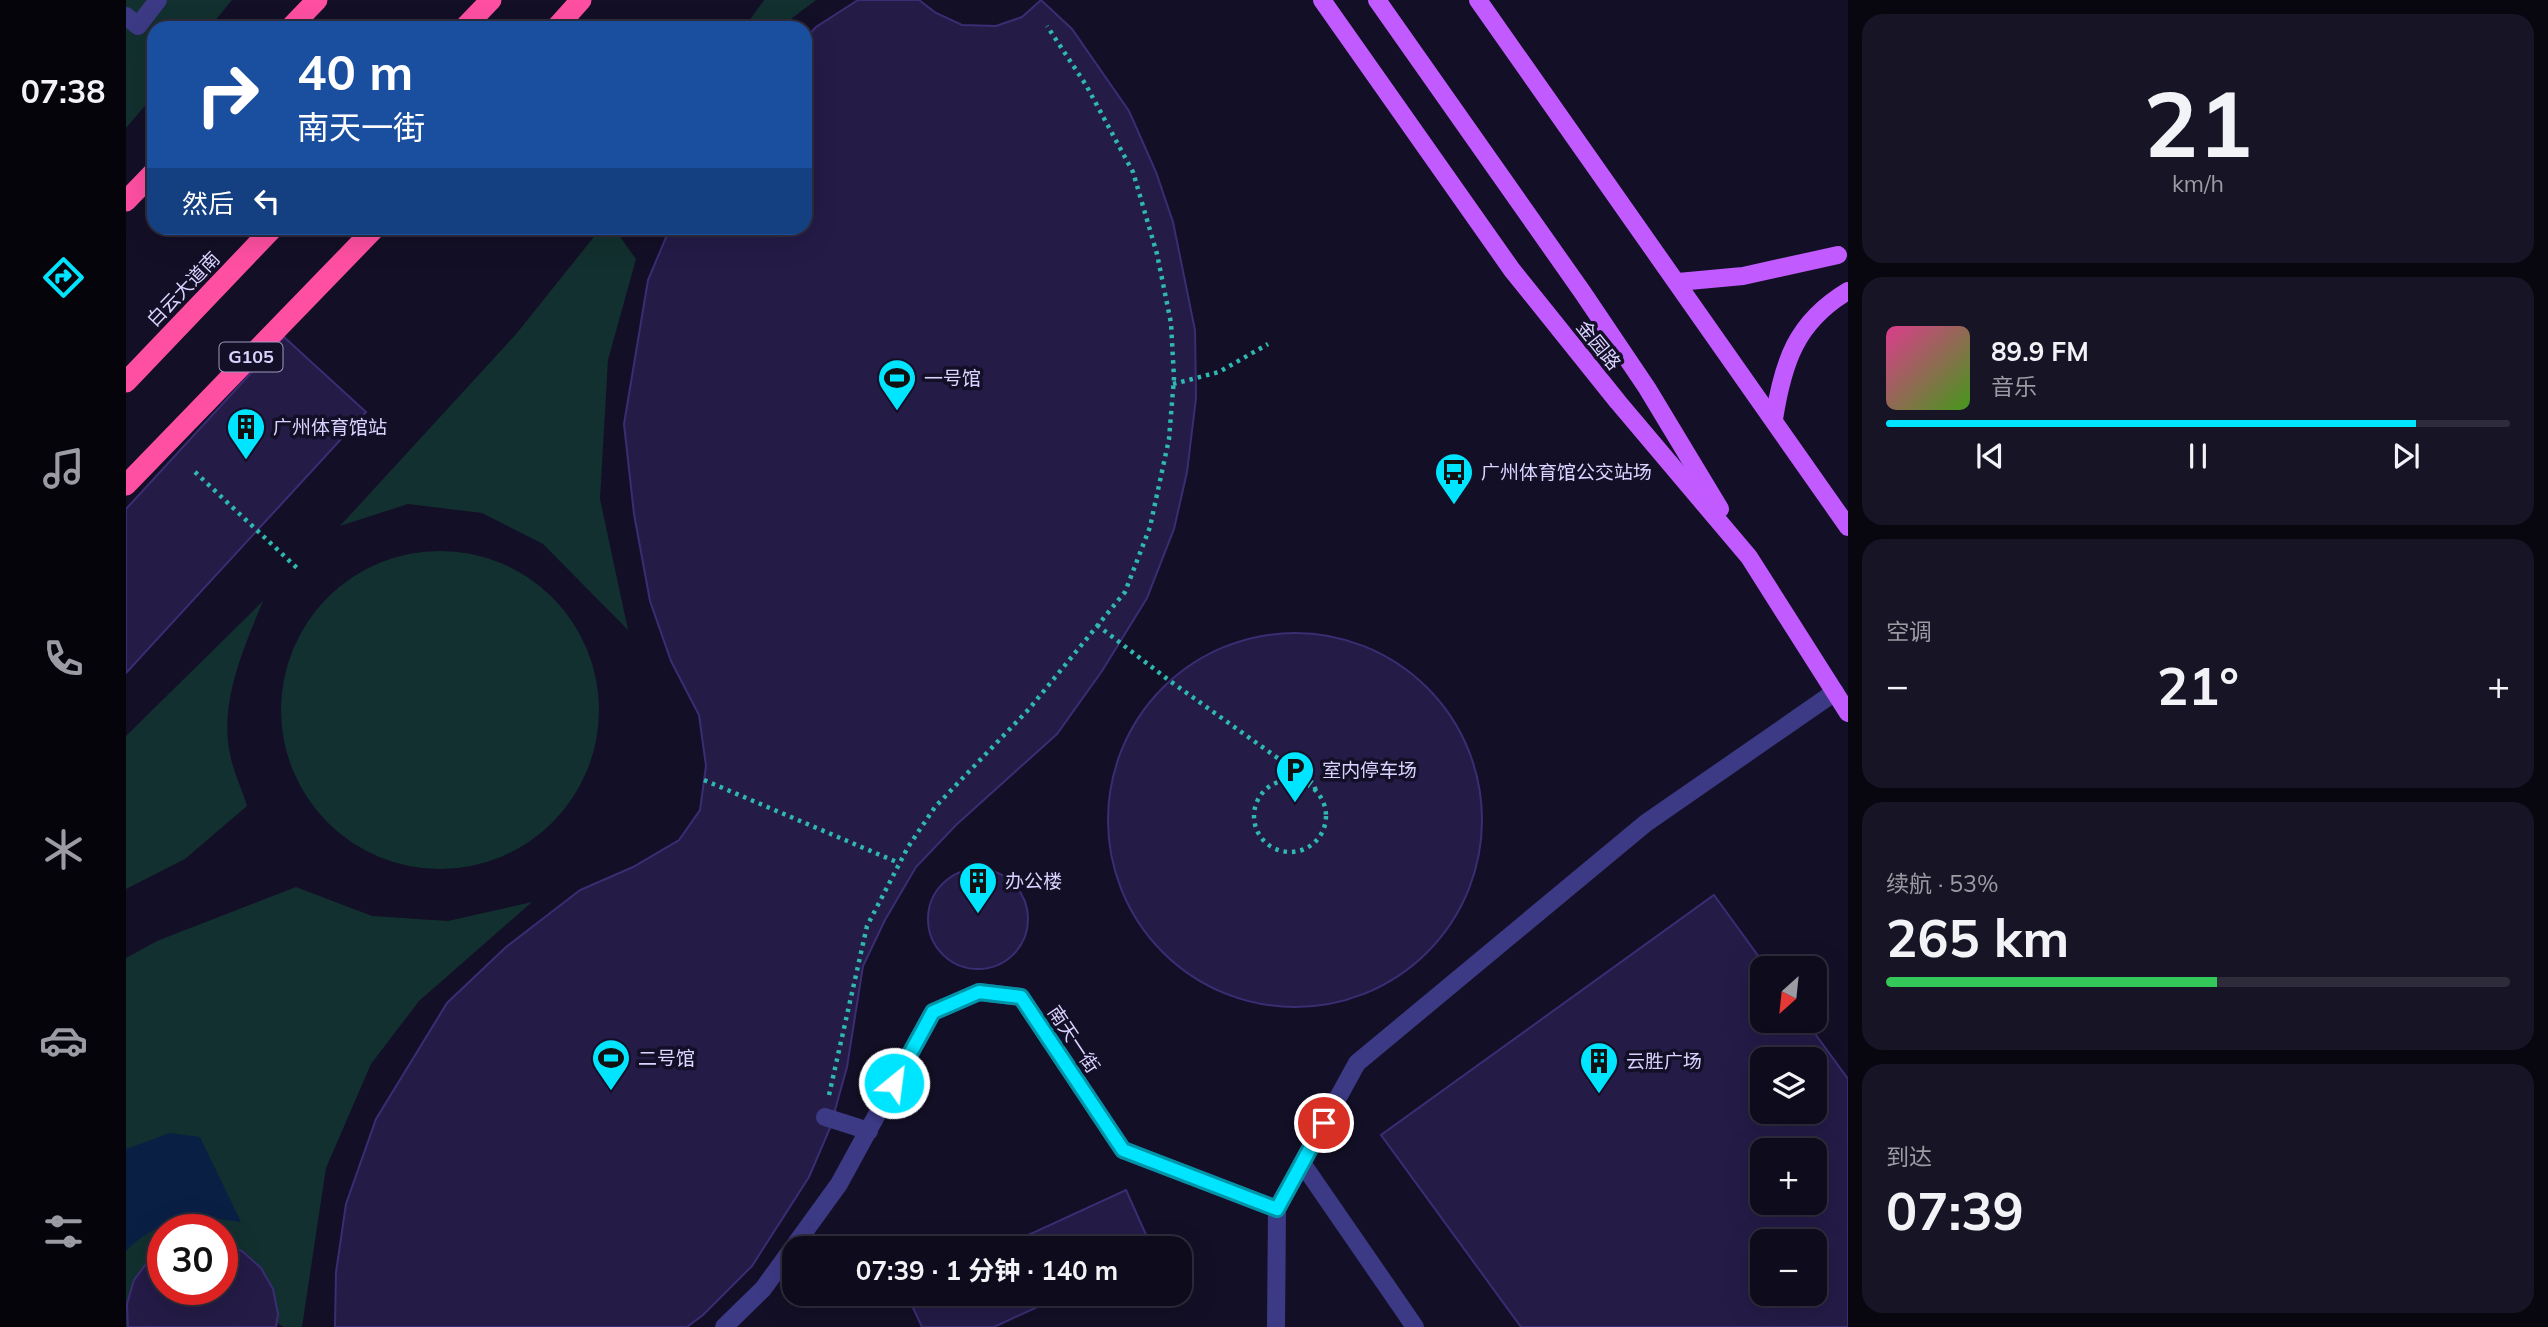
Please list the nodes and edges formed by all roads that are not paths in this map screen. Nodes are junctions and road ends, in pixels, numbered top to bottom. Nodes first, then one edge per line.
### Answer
1 (158, 0) edge
2 (317, 0) edge
3 (491, 0) edge
4 (581, 0) edge
5 (1322, 0) edge
6 (1377, 0) edge
7 (1478, 0) edge
8 (126, 16) edge
9 (297, 21) edge
10 (471, 21) edge
11 (562, 21) edge
12 (147, 179) edge
13 (126, 201) edge
14 (266, 235) edge
15 (368, 235) edge
16 (1843, 253) edge
17 (1678, 282) junction
18 (1848, 291) edge
19 (126, 382) edge
20 (1774, 419) junction
21 (149, 462) junction
22 (126, 474) edge
23 (126, 485) edge
24 (1848, 527) edge
25 (1749, 557) junction
26 (1835, 692) junction
27 (1848, 713) edge
28 (825, 1117) road end
29 (869, 1130) junction
30 (1302, 1163) junction
31 (1277, 1209) junction
32 (724, 1327) edge
33 (1276, 1327) edge
34 (1415, 1327) edge

1 - 8 street
2 - 9 highway
3 - 10 highway
4 - 11 highway
5 - 25 main road, 金园路
6 - 25 main road
7 - 17 main road
12 - 13 highway
14 - 19 highway, 白云大道南
15 - 21 highway, G105
16 - 17 main road
17 - 20 main road
18 - 20 main road
20 - 24 main road
21 - 22 highway, G105
21 - 23 highway, G105
25 - 26 main road, 金园路
26 - 27 main road, 金园路
26 - 30 street
28 - 29 street
29 - 31 street, 南天一街
29 - 32 street, 南天一街
30 - 31 street
30 - 34 street
31 - 33 street

